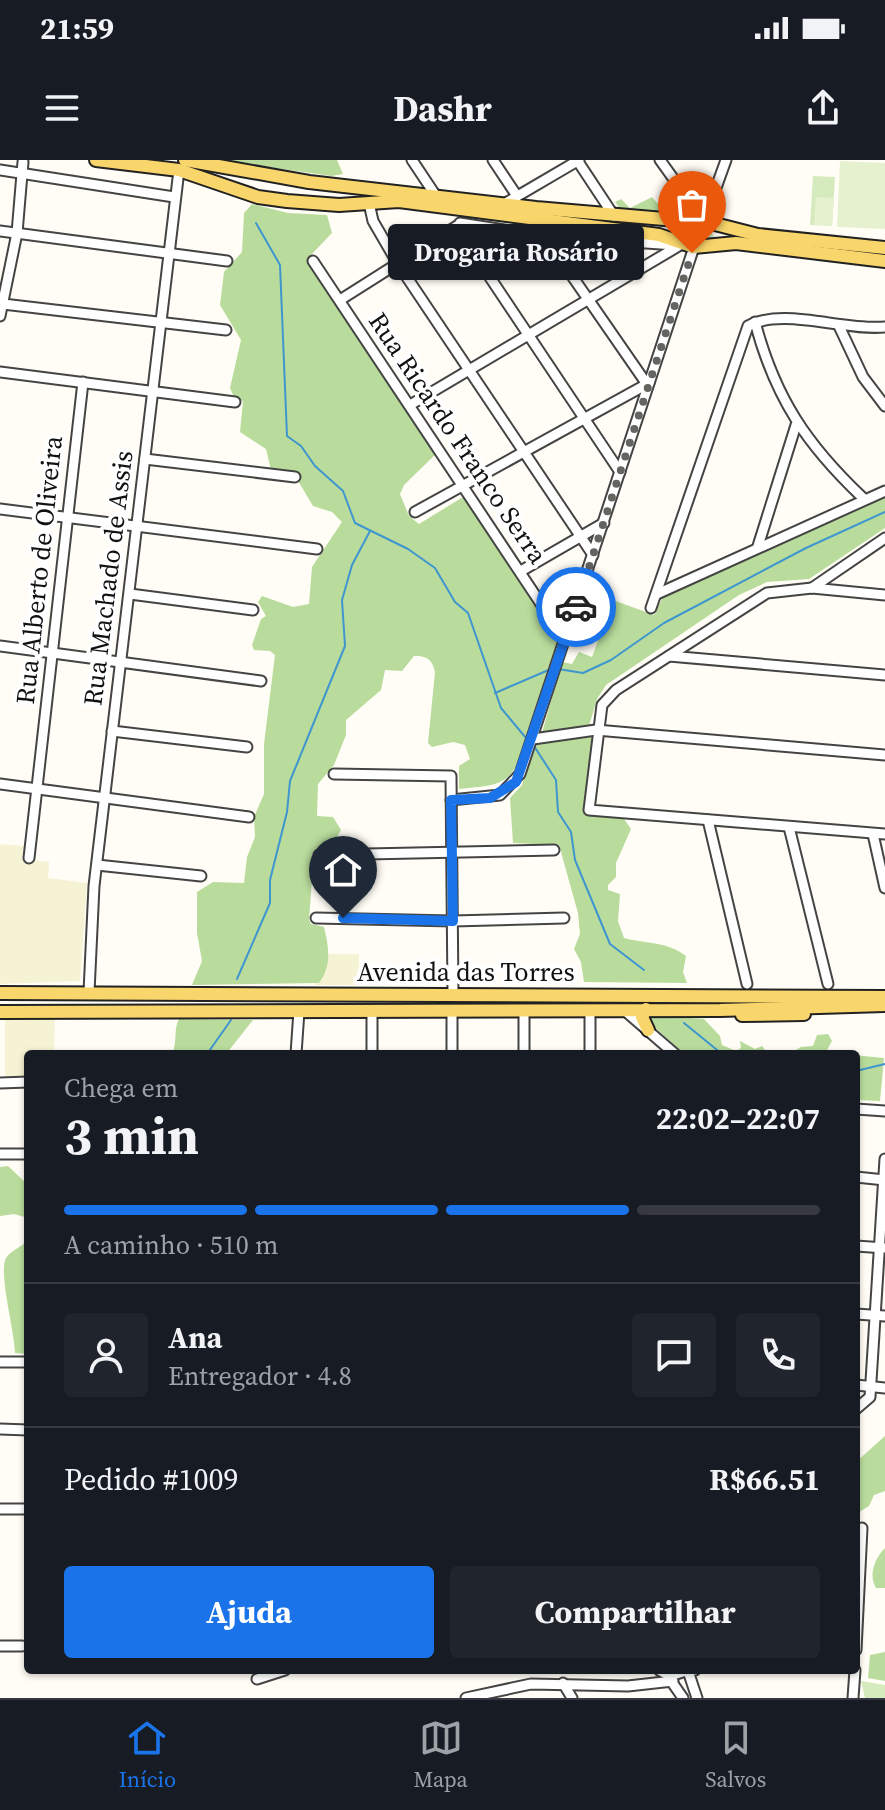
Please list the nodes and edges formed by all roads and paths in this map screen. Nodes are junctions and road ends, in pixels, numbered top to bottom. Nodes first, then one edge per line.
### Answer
1 (96, 160) edge
2 (412, 160) edge
3 (493, 160) edge
4 (578, 160) edge
5 (660, 160) edge
6 (726, 160) edge
7 (23, 162) dead end
8 (182, 165) edge
9 (0, 170) edge
10 (22, 174) junction
11 (314, 182) junction
12 (519, 195) junction
13 (436, 196) junction
14 (174, 197) junction
15 (369, 203) junction
16 (315, 204) junction
17 (504, 204) junction
18 (468, 211) junction
19 (532, 214) junction
20 (614, 216) junction
21 (688, 222) junction
22 (711, 223) junction
23 (459, 226) junction
24 (0, 231) edge
25 (17, 233) junction
26 (544, 236) junction
27 (716, 243) junction
28 (681, 244) junction
29 (885, 248) edge
30 (167, 253) junction
31 (227, 261) dead end
32 (313, 261) dead end
33 (885, 261) edge
34 (398, 264) junction
35 (587, 299) junction
36 (340, 300) junction
37 (3, 304) junction
38 (0, 316) edge
39 (160, 322) junction
40 (755, 322) junction
41 (839, 326) junction
42 (885, 327) edge
43 (226, 330) dead end
44 (527, 335) junction
45 (469, 370) junction
46 (0, 372) edge
47 (83, 382) junction
48 (649, 383) junction
49 (150, 390) junction
50 (235, 402) dead end
51 (410, 405) junction
52 (885, 406) edge
53 (584, 418) junction
54 (796, 425) junction
55 (522, 453) junction
56 (145, 459) junction
57 (620, 472) junction
58 (295, 477) dead end
59 (463, 485) junction
60 (885, 491) edge
61 (863, 498) junction
62 (0, 509) edge
63 (415, 512) dead end
64 (66, 518) junction
65 (604, 523) junction
66 (136, 528) junction
67 (581, 537) junction
68 (885, 538) edge
69 (758, 546) junction
70 (317, 549) dead end
71 (593, 555) junction
72 (521, 571) junction
73 (812, 588) junction
74 (130, 594) junction
75 (657, 594) junction
76 (885, 595) edge
77 (651, 608) dead end
78 (253, 610) dead end
79 (565, 640) junction
80 (0, 646) edge
81 (52, 653) junction
82 (668, 656) junction
83 (120, 663) junction
84 (885, 675) edge
85 (261, 681) dead end
86 (596, 730) junction
87 (112, 731) junction
88 (532, 740) junction
89 (247, 747) dead end
90 (885, 755) edge
91 (334, 774) dead end
92 (0, 784) edge
93 (37, 788) junction
94 (104, 798) junction
95 (451, 800) junction
96 (249, 817) dead end
97 (708, 820) junction
98 (789, 827) junction
99 (873, 834) junction
100 (885, 834) edge
101 (554, 850) dead end
102 (452, 852) junction
103 (319, 855) dead end
104 (29, 858) dead end
105 (97, 865) junction
106 (201, 876) dead end
107 (885, 888) edge
108 (316, 918) dead end
109 (564, 918) dead end
110 (453, 921) junction
111 (747, 984) dead end
112 (828, 984) dead end
113 (885, 990) edge
114 (89, 992) junction
115 (0, 993) edge
116 (55, 993) junction
117 (650, 993) junction
118 (453, 995) junction
119 (497, 995) junction
120 (885, 997) edge
121 (760, 1002) junction
122 (885, 1005) edge
123 (646, 1009) junction
124 (452, 1010) junction
125 (477, 1010) junction
126 (524, 1010) junction
127 (590, 1010) junction
128 (624, 1010) junction
129 (720, 1010) junction
130 (299, 1011) junction
131 (372, 1011) junction
132 (885, 1011) edge
133 (0, 1012) edge
134 (34, 1012) junction
135 (93, 1012) junction
136 (648, 1030) junction
137 (658, 1039) junction
138 (296, 1050) edge
139 (372, 1050) edge
140 (452, 1050) edge
141 (524, 1050) edge
142 (590, 1050) edge
143 (658, 1050) edge
144 (670, 1050) edge
145 (24, 1082) edge
146 (0, 1083) edge
147 (860, 1109) edge
148 (885, 1111) edge
149 (0, 1154) edge
150 (24, 1154) edge
151 (885, 1159) edge
152 (860, 1177) edge
153 (884, 1180) edge
154 (860, 1246) edge
155 (882, 1248) edge
156 (860, 1314) edge
157 (880, 1316) edge
158 (0, 1362) edge
159 (24, 1362) edge
160 (860, 1387) edge
161 (885, 1388) edge
162 (870, 1392) junction
163 (860, 1404) edge
164 (0, 1429) edge
165 (24, 1430) edge
166 (0, 1509) edge
167 (24, 1509) edge
168 (0, 1646) edge
169 (22, 1646) dead end
170 (273, 1674) edge
171 (664, 1674) edge
172 (691, 1674) edge
173 (855, 1674) edge
174 (257, 1679) dead end
175 (563, 1683) junction
176 (580, 1683) junction
177 (646, 1684) junction
178 (597, 1685) junction
179 (611, 1686) junction
180 (466, 1698) edge
181 (572, 1698) edge
182 (603, 1698) edge
183 (683, 1698) edge
184 (697, 1698) edge
185 (853, 1698) edge

1 - 8 main road
2 - 13 street
3 - 12 street
4 - 12 street
4 - 20 street
5 - 21 street
6 - 22 street
7 - 10 street
8 - 11 main road
8 - 14 street, Rua Machado de Assis
8 - 16 main road
9 - 10 street
10 - 14 street
10 - 25 street
11 - 13 main road
11 - 16 main road
12 - 17 street
12 - 19 street
13 - 17 main road
14 - 30 street, Rua Machado de Assis
15 - 16 main road
15 - 18 main road
15 - 34 street
17 - 19 main road
18 - 19 main road
18 - 23 street
19 - 20 main road
19 - 26 street
19 - 28 main road
20 - 21 main road
21 - 22 main road
21 - 28 main road
22 - 27 main road
22 - 29 main road
23 - 26 street
23 - 34 street
23 - 44 street
24 - 25 street
25 - 30 street
25 - 37 street
26 - 28 street
26 - 35 street
27 - 28 main road
27 - 33 main road
28 - 35 street
28 - 48 street
30 - 31 street
30 - 39 street, Rua Machado de Assis
32 - 36 street, Rua Ricardo Franco Serra
34 - 36 street
34 - 45 street
35 - 44 street
35 - 48 street
36 - 51 street, Rua Ricardo Franco Serra
37 - 38 street
37 - 39 street
39 - 43 street
39 - 49 street, Rua Machado de Assis
40 - 41 street
40 - 54 street
40 - 75 street
41 - 42 street
41 - 52 street
44 - 45 street
44 - 53 street
45 - 51 street
45 - 55 street
46 - 47 street
47 - 49 street
47 - 64 street, Rua Alberto de Oliveira
48 - 53 street
48 - 57 street
49 - 50 street
49 - 56 street, Rua Machado de Assis
51 - 59 street, Rua Ricardo Franco Serra
53 - 55 street
53 - 57 street
54 - 61 street
54 - 69 street
55 - 59 street
55 - 67 street
56 - 58 street
56 - 66 street, Rua Machado de Assis
57 - 65 street
59 - 63 street
59 - 72 street, Rua Ricardo Franco Serra
60 - 61 street
61 - 69 street
62 - 64 street
64 - 66 street
64 - 81 street, Rua Alberto de Oliveira
65 - 67 street
65 - 71 street
66 - 70 street
66 - 74 street, Rua Machado de Assis
67 - 71 street
67 - 72 street
68 - 73 street
69 - 75 street
71 - 79 street
72 - 79 street, Rua Ricardo Franco Serra
73 - 76 street
73 - 82 street
74 - 78 street
74 - 83 street, Rua Machado de Assis
75 - 77 street
79 - 88 street
80 - 81 street
81 - 83 street
81 - 93 street, Rua Alberto de Oliveira
82 - 84 street
82 - 86 street
83 - 85 street
83 - 87 street, Rua Machado de Assis
86 - 88 street
86 - 90 street
86 - 97 street
87 - 89 street
87 - 94 street, Rua Machado de Assis
88 - 95 street
91 - 95 street
92 - 93 street
93 - 94 street
93 - 104 street, Rua Alberto de Oliveira
94 - 96 street
94 - 105 street, Rua Machado de Assis
95 - 102 street
97 - 98 street
97 - 111 street
98 - 99 street
98 - 112 street
99 - 100 street
99 - 107 street
101 - 102 street
102 - 103 street
102 - 110 street
105 - 106 street
105 - 114 street, Rua Machado de Assis
108 - 110 street
109 - 110 street
110 - 118 street
113 - 117 main road
114 - 116 main road, Avenida das Torres
114 - 118 main road, Avenida das Torres
114 - 135 main road
115 - 116 main road, Avenida das Torres
116 - 134 main road
117 - 119 main road, Avenida das Torres
117 - 121 main road, Avenida das Torres
118 - 119 main road, Avenida das Torres
119 - 125 main road
120 - 121 main road, Avenida das Torres
121 - 122 main road, Avenida das Torres
121 - 129 main road, Avenida das Torres
123 - 128 main road, Avenida das Torres
123 - 129 main road, Avenida das Torres
123 - 136 main road
124 - 125 main road, Avenida das Torres
124 - 131 main road, Avenida das Torres
124 - 140 street
125 - 126 main road, Avenida das Torres
126 - 127 main road, Avenida das Torres
126 - 141 street
127 - 128 main road, Avenida das Torres
127 - 142 street
128 - 136 street
129 - 132 main road
130 - 131 main road, Avenida das Torres
130 - 135 main road, Avenida das Torres
130 - 138 street
131 - 139 street
133 - 134 main road, Avenida das Torres
134 - 135 main road, Avenida das Torres
136 - 137 street
137 - 143 street
137 - 144 street
145 - 146 street
147 - 148 street
149 - 150 street
151 - 153 street
152 - 153 street
153 - 155 street
154 - 155 street
155 - 157 street
156 - 157 street
157 - 162 street
158 - 159 street
160 - 162 street
161 - 162 street
162 - 163 street
164 - 165 street
166 - 167 street
168 - 169 street
170 - 174 street
171 - 177 street
171 - 177 street
171 - 183 street
172 - 184 street
173 - 185 street
175 - 176 street
175 - 180 street
175 - 181 street
176 - 178 street
176 - 181 street
177 - 179 street
178 - 179 street
178 - 182 street
179 - 182 street

